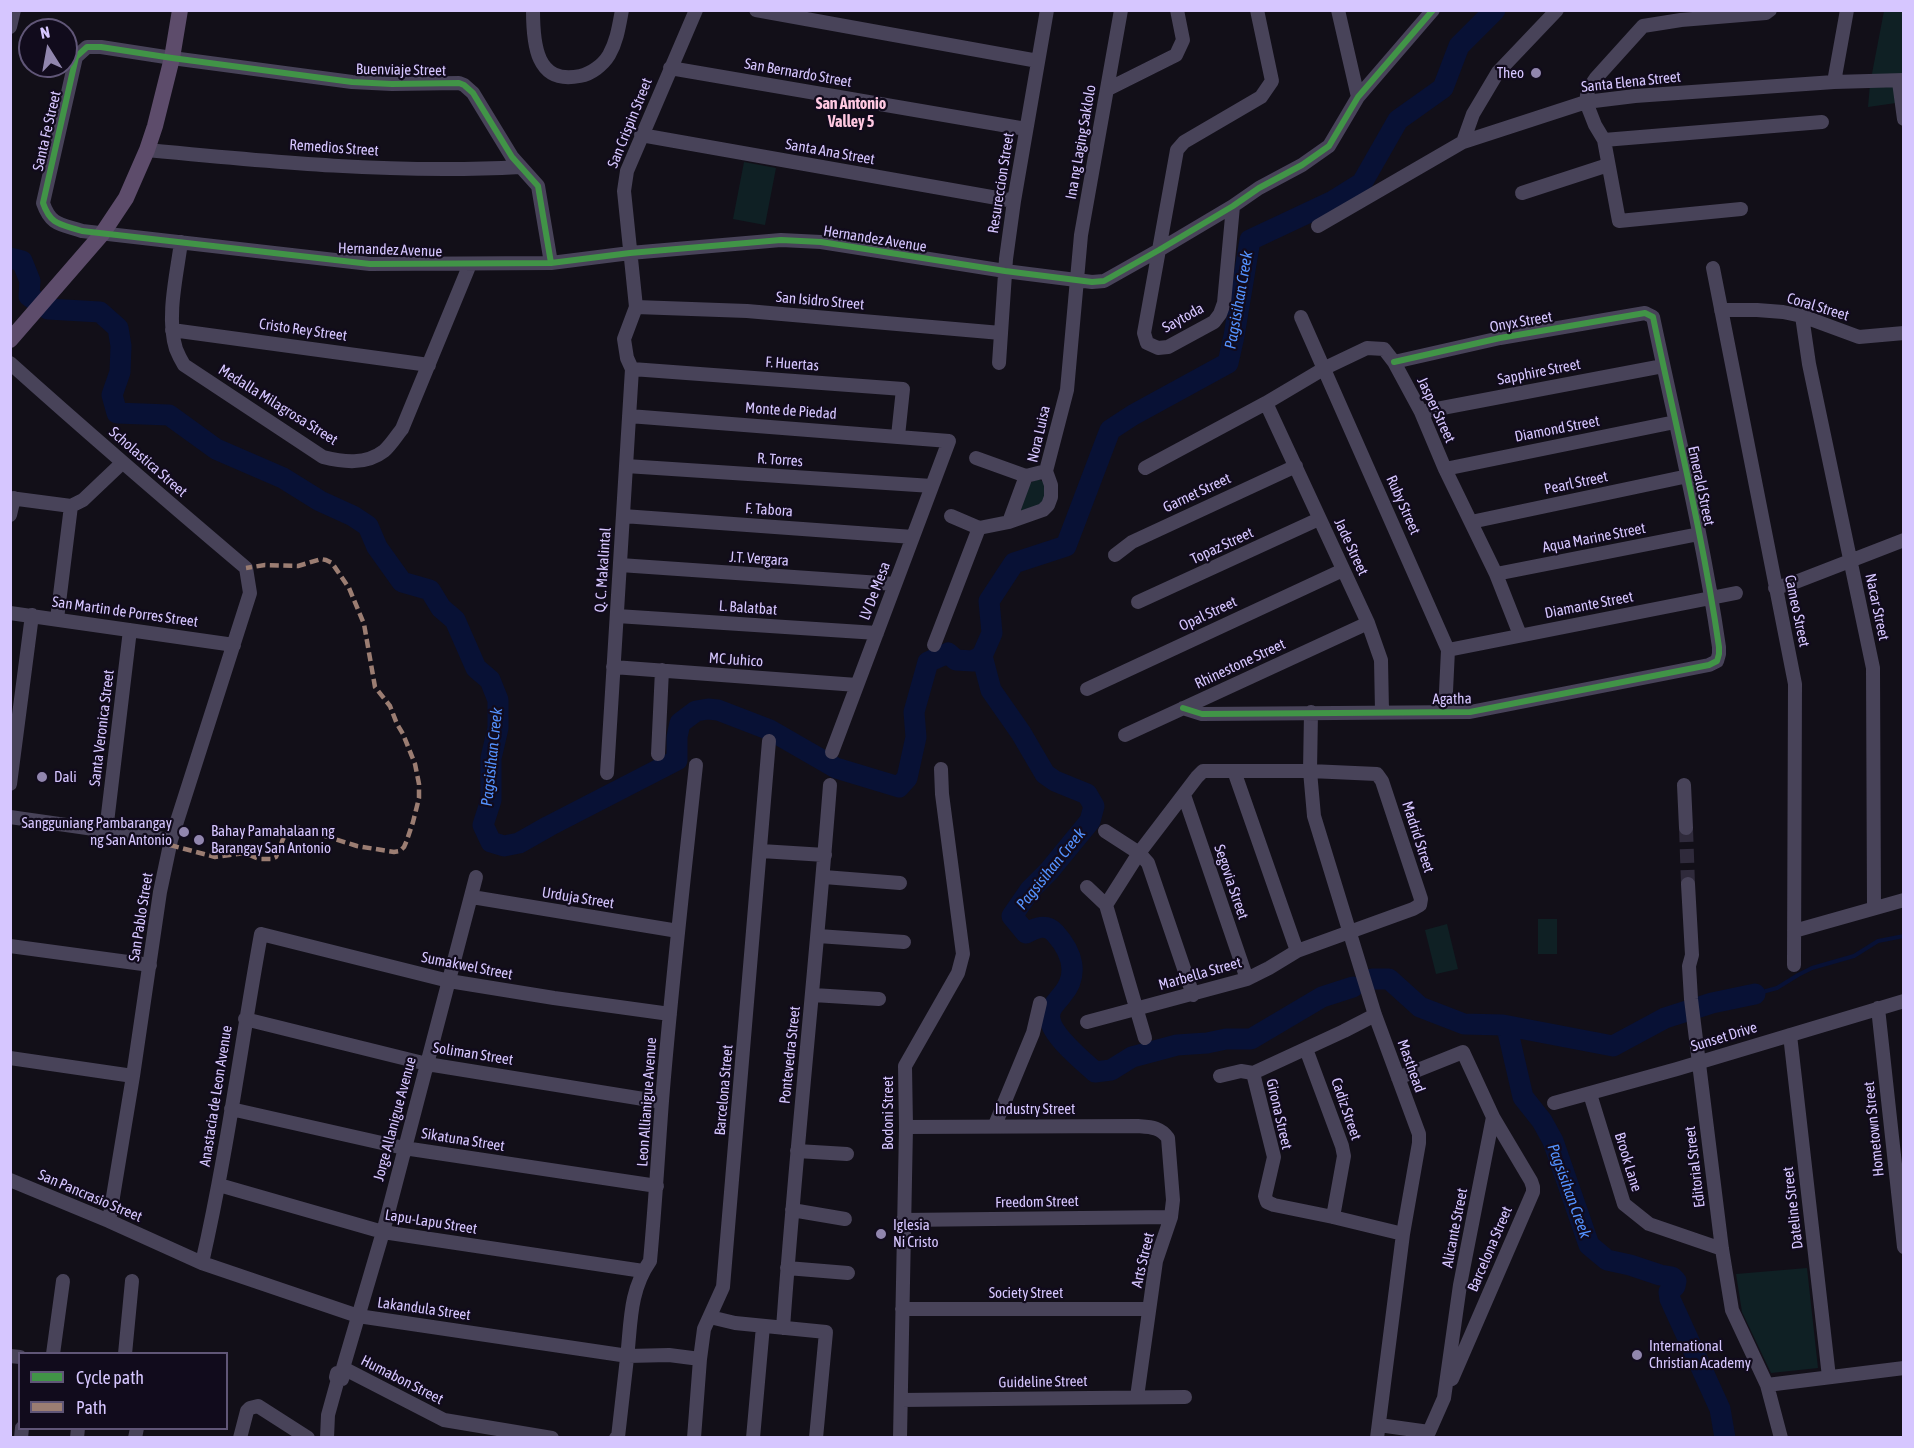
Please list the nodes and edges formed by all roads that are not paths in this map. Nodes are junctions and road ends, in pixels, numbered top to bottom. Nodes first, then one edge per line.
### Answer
1 (14, 10) edge
2 (180, 10) edge
3 (533, 10) edge
4 (622, 10) edge
5 (696, 10) edge
6 (756, 10) edge
7 (1047, 10) edge
8 (1121, 10) edge
9 (1178, 10) edge
10 (1257, 10) edge
11 (1338, 10) edge
12 (1557, 10) edge
13 (1770, 10) edge
14 (1847, 10) edge
15 (1432, 11) edge
16 (10, 27) edge
17 (172, 58) junction
18 (1038, 61) junction
19 (670, 68) junction
20 (1834, 82) junction
21 (1901, 86) edge
22 (1108, 89) junction
23 (1358, 97) junction
24 (1586, 102) junction
25 (1904, 119) edge
26 (1822, 122) dead end
27 (1026, 129) junction
28 (640, 135) junction
29 (1604, 140) junction
30 (1462, 142) junction
31 (147, 150) junction
32 (1608, 165) junction
33 (520, 167) junction
34 (1522, 193) dead end
35 (1014, 201) junction
36 (1233, 206) junction
37 (1741, 209) dead end
38 (1318, 226) dead end
39 (102, 234) junction
40 (181, 242) junction
41 (1159, 250) junction
42 (630, 253) junction
43 (551, 263) junction
44 (470, 264) junction
45 (1713, 268) dead end
46 (1005, 272) junction
47 (1076, 280) junction
48 (636, 308) junction
49 (1721, 310) junction
50 (1802, 316) junction
51 (1301, 317) dead end
52 (1653, 317) joint
53 (172, 330) junction
54 (1001, 333) junction
55 (1904, 333) edge
56 (10, 340) edge
57 (10, 363) edge
58 (999, 363) dead end
59 (1394, 363) junction
60 (429, 365) junction
61 (1663, 366) junction
62 (1325, 368) junction
63 (632, 369) junction
64 (1266, 403) junction
65 (1422, 412) junction
66 (629, 416) junction
67 (1675, 422) junction
68 (898, 436) junction
69 (949, 441) joint
70 (976, 458) dead end
71 (122, 463) junction
72 (626, 466) junction
73 (1296, 466) junction
74 (1145, 468) dead end
75 (1445, 469) junction
76 (1046, 471) junction
77 (1026, 476) junction
78 (1688, 476) junction
79 (932, 486) junction
80 (12, 498) edge
81 (71, 506) junction
82 (10, 515) edge
83 (623, 516) junction
84 (951, 516) dead end
85 (1319, 519) junction
86 (1009, 522) junction
87 (1471, 522) junction
88 (979, 528) junction
89 (1699, 534) junction
90 (913, 537) junction
91 (1904, 540) edge
92 (1115, 555) dead end
93 (1850, 560) junction
94 (620, 565) junction
95 (1342, 570) junction
96 (1496, 574) junction
97 (895, 585) junction
98 (1775, 588) junction
99 (250, 593) joint
100 (1736, 593) dead end
101 (1712, 597) junction
102 (1138, 603) dead end
103 (10, 613) edge
104 (32, 615) junction
105 (617, 616) junction
106 (57, 619) junction
107 (1368, 623) junction
108 (130, 630) junction
109 (877, 633) junction
110 (1520, 636) junction
111 (234, 645) junction
112 (934, 645) dead end
113 (1448, 650) junction
114 (1717, 661) joint
115 (613, 667) junction
116 (662, 670) junction
117 (857, 685) junction
118 (1087, 689) dead end
119 (1183, 708) junction
120 (1382, 711) junction
121 (1311, 712) junction
122 (1445, 712) junction
123 (1125, 735) dead end
124 (769, 741) dead end
125 (832, 752) dead end
126 (658, 754) dead end
127 (696, 765) dead end
128 (941, 769) dead end
129 (1234, 771) junction
130 (1311, 771) junction
131 (607, 773) dead end
132 (10, 784) edge
133 (1684, 784) dead end
134 (830, 785) dead end
135 (1184, 795) junction
136 (10, 817) edge
137 (1686, 828) tunnel mouth
138 (106, 831) junction
139 (1106, 831) dead end
140 (171, 840) junction
141 (761, 851) junction
142 (1138, 853) junction
143 (825, 855) junction
144 (476, 877) dead end
145 (824, 878) junction
146 (900, 883) dead end
147 (1688, 884) tunnel mouth
148 (1087, 887) dead end
149 (472, 897) junction
150 (1904, 900) edge
151 (1106, 905) junction
152 (1874, 909) junction
153 (1350, 930) junction
154 (678, 931) junction
155 (1794, 931) junction
156 (261, 934) joint
157 (818, 936) junction
158 (904, 942) dead end
159 (10, 946) edge
160 (1297, 951) junction
161 (150, 965) junction
162 (1794, 965) dead end
163 (1246, 979) junction
164 (449, 981) junction
165 (1193, 994) junction
166 (813, 995) junction
167 (879, 999) dead end
168 (1904, 1000) edge
169 (1040, 1003) dead end
170 (1878, 1008) junction
171 (1136, 1009) junction
172 (670, 1014) junction
173 (1375, 1015) junction
174 (245, 1019) junction
175 (1087, 1022) dead end
176 (1790, 1035) junction
177 (1144, 1038) dead end
178 (1306, 1049) junction
179 (10, 1058) edge
180 (1699, 1062) junction
181 (427, 1064) junction
182 (1253, 1073) junction
183 (133, 1076) junction
184 (1220, 1076) dead end
185 (1398, 1078) junction
186 (1590, 1094) junction
187 (662, 1102) junction
188 (1554, 1102) dead end
189 (231, 1109) junction
190 (1493, 1117) junction
191 (995, 1125) junction
192 (906, 1126) junction
193 (1163, 1132) joint
194 (404, 1148) junction
195 (797, 1151) junction
196 (847, 1154) dead end
197 (10, 1180) edge
198 (219, 1185) junction
199 (657, 1186) junction
200 (792, 1210) junction
201 (1171, 1217) junction
202 (1334, 1217) junction
203 (845, 1219) dead end
204 (903, 1220) junction
205 (109, 1221) junction
206 (383, 1233) junction
207 (1403, 1234) junction
208 (156, 1242) joint
209 (1904, 1247) edge
210 (1722, 1249) junction
211 (202, 1263) junction
212 (788, 1268) junction
213 (643, 1271) junction
214 (848, 1273) dead end
215 (63, 1281) dead end
216 (132, 1281) dead end
217 (902, 1310) junction
218 (1149, 1310) junction
219 (358, 1316) junction
220 (710, 1317) junction
221 (763, 1326) junction
222 (783, 1328) junction
223 (53, 1352) edge
224 (125, 1352) edge
225 (627, 1356) junction
226 (700, 1359) junction
227 (1904, 1368) edge
228 (340, 1374) junction
229 (1829, 1377) junction
230 (1767, 1385) junction
231 (1137, 1397) junction
232 (1185, 1397) dead end
233 (1444, 1398) junction
234 (902, 1400) junction
235 (1378, 1431) edge
236 (240, 1437) edge
237 (308, 1437) edge
238 (327, 1437) edge
239 (552, 1437) edge
240 (617, 1437) edge
241 (694, 1437) edge
242 (753, 1437) edge
243 (816, 1437) edge
244 (900, 1437) edge
245 (1781, 1437) edge

1 - 16 street
2 - 17 main road
3 - 4 street
5 - 19 street, San Crispin Street
6 - 18 street
7 - 18 street, Resureccion Street
8 - 22 street, Ina ng Laging Saklolo
9 - 22 street
10 - 41 street
11 - 23 street
12 - 30 street
13 - 24 street
14 - 20 street
15 - 23 street, Hernandez Avenue
17 - 31 main road
17 - 33 street, Buenviaje Street
17 - 39 street, Santa Fe Street
18 - 27 street, Resureccion Street
19 - 27 street, San Bernardo Street
19 - 28 street, San Crispin Street
20 - 21 street, Santa Elena Street
20 - 24 street, Santa Elena Street
21 - 25 street
22 - 47 street, Ina ng Laging Saklolo
23 - 36 street, Hernandez Avenue
24 - 29 street
24 - 30 street, Santa Elena Street
26 - 29 street
27 - 35 street, Resureccion Street
28 - 35 street, Santa Ana Street
28 - 42 street, San Crispin Street
29 - 32 street
30 - 38 street, Santa Elena Street
31 - 33 street, Remedios Street
31 - 39 main road
32 - 34 street
32 - 37 street
33 - 43 street, Buenviaje Street
35 - 46 street, Resureccion Street
36 - 41 street, Hernandez Avenue
36 - 41 street, Saytoda
39 - 40 street, Hernandez Avenue
39 - 56 main road
40 - 44 street, Hernandez Avenue
40 - 53 street, Medalla Milagrosa Street
41 - 47 street, Hernandez Avenue
42 - 43 street, Hernandez Avenue
42 - 46 street, Hernandez Avenue
42 - 48 street, San Crispin Street
43 - 44 street, Hernandez Avenue
44 - 60 street, Medalla Milagrosa Street
45 - 49 street, Cameo Street
46 - 47 street, Hernandez Avenue
46 - 54 street, Resureccion Street
47 - 76 street, Nora Luisa
48 - 54 street, San Isidro Street
48 - 63 street, Q. C. Makalintal
49 - 50 street, Coral Street
49 - 98 street, Cameo Street
50 - 55 street, Coral Street
50 - 93 street, Nacar Street
51 - 62 street, Ruby Street
52 - 59 street, Onyx Street
52 - 61 street, Emerald Street
53 - 60 street, Cristo Rey Street
53 - 60 street, Medalla Milagrosa Street
54 - 58 street, Resureccion Street
57 - 71 street, Scholastica Street
59 - 62 street, Jasper Street
59 - 65 street, Jasper Street
61 - 65 street, Sapphire Street
61 - 67 street, Emerald Street
62 - 64 street, Jasper Street
62 - 113 street, Ruby Street
63 - 66 street, Q. C. Makalintal
63 - 68 street, F. Huertas
64 - 73 street, Jade Street
64 - 74 street, Jasper Street
65 - 75 street, Jasper Street
66 - 68 street, Monte de Piedad
66 - 72 street, Q. C. Makalintal
67 - 75 street, Diamond Street
67 - 78 street, Emerald Street
68 - 69 street, Monte de Piedad
69 - 79 street, LV De Mesa
70 - 77 street
71 - 81 street
71 - 99 street, Scholastica Street
72 - 79 street, R. Torres
72 - 83 street, Q. C. Makalintal
73 - 85 street, Jade Street
73 - 92 street, Garnet Street
75 - 87 street, Jasper Street
76 - 77 street
76 - 86 street, Nora Luisa
77 - 86 street
78 - 87 street, Pearl Street
78 - 89 street, Emerald Street
79 - 90 street, LV De Mesa
80 - 81 street
80 - 82 street
81 - 106 street
83 - 90 street, F. Tabora
83 - 94 street, Q. C. Makalintal
84 - 88 street
85 - 95 street, Jade Street
85 - 102 street, Topaz Street
86 - 88 street, Nora Luisa
87 - 96 street, Jasper Street
88 - 112 street
89 - 96 street, Aqua Marine Street
89 - 101 street, Emerald Street
90 - 97 street, LV De Mesa
91 - 93 street
93 - 98 street
93 - 152 street, Nacar Street
94 - 97 street, J.T. Vergara
94 - 105 street, Q. C. Makalintal
95 - 107 street, Jade Street
95 - 118 street, Opal Street
96 - 110 street, Jasper Street
97 - 109 street, LV De Mesa
98 - 155 street, Cameo Street
99 - 111 street, San Pablo Street
100 - 101 street, Diamante Street
101 - 110 street, Diamante Street
101 - 114 street, Emerald Street
103 - 104 street, San Martin de Porres Street
104 - 106 street, San Martin de Porres Street
104 - 132 street
105 - 109 street, L. Balatbat
105 - 115 street, Q. C. Makalintal
106 - 108 street, San Martin de Porres Street
107 - 119 street, Rhinestone Street
107 - 120 street, Jade Street
108 - 111 street, San Martin de Porres Street
108 - 138 street, Santa Veronica Street
109 - 117 street, LV De Mesa
110 - 113 street, Diamante Street
111 - 140 street, San Pablo Street
113 - 122 street, Ruby Street
114 - 122 street, Agatha
115 - 116 street, MC Juhico
115 - 131 street, Q. C. Makalintal
116 - 117 street, MC Juhico
116 - 126 street
117 - 125 street, LV De Mesa
119 - 121 street, Agatha
119 - 123 street, Rhinestone Street
120 - 121 street, Agatha
120 - 122 street, Agatha
121 - 130 street, Masthead
124 - 141 street, Barcelona Street
127 - 154 street, Leon Allianigue Avenue
128 - 192 street, Bodoni Street
129 - 130 street
129 - 135 street
129 - 160 street
130 - 153 street, Masthead
130 - 153 street, Madrid Street
133 - 137 street
134 - 143 street, Pontevedra Street
135 - 142 street
135 - 163 street, Segovia Street
136 - 138 street
138 - 140 street
139 - 142 street
140 - 161 street, San Pablo Street
141 - 143 street
141 - 220 street, Barcelona Street
142 - 151 street
142 - 165 street
143 - 145 street, Pontevedra Street
144 - 149 street, Jorge Allanigue Avenue
145 - 146 street
145 - 157 street, Pontevedra Street
147 - 180 street, Editorial Street
148 - 151 street
149 - 154 street, Urduja Street
149 - 164 street, Jorge Allanigue Avenue
150 - 152 street
151 - 171 street
152 - 155 street
153 - 160 street, Marbella Street
153 - 173 street, Masthead
154 - 172 street, Leon Allianigue Avenue
155 - 162 street, Cameo Street
156 - 164 street, Sumakwel Street
156 - 174 street, Anastacia de Leon Avenue
157 - 158 street
157 - 166 street, Pontevedra Street
159 - 161 street
160 - 163 street, Marbella Street
161 - 183 street, San Pablo Street
163 - 165 street, Marbella Street
164 - 172 street, Sumakwel Street
164 - 181 street, Jorge Allanigue Avenue
165 - 171 street, Marbella Street
166 - 167 street
166 - 195 street, Pontevedra Street
168 - 170 street, Sunset Drive
169 - 191 street
170 - 176 street, Sunset Drive
170 - 209 street, Hometown Street
171 - 175 street, Marbella Street
171 - 177 street
172 - 187 street, Leon Allianigue Avenue
173 - 178 street, Girona Street
173 - 185 street, Masthead
174 - 181 street, Soliman Street
174 - 189 street, Anastacia de Leon Avenue
176 - 180 street, Sunset Drive
176 - 229 street, Dateline Street
178 - 182 street, Girona Street
178 - 202 street, Cadiz Street
179 - 183 street
180 - 186 street, Sunset Drive
180 - 210 street, Editorial Street
181 - 187 street, Soliman Street
181 - 194 street, Jorge Allanigue Avenue
182 - 184 street, Girona Street
182 - 202 street, Girona Street
183 - 205 street, San Pablo Street
185 - 190 street
185 - 207 street, Masthead
186 - 188 street, Sunset Drive
186 - 210 street, Brook Lane
187 - 199 street, Leon Allianigue Avenue
189 - 194 street, Sikatuna Street
189 - 198 street, Anastacia de Leon Avenue
190 - 233 street, Alicante Street
190 - 233 street, Barcelona Street
191 - 192 street, Industry Street
191 - 193 street, Industry Street
192 - 204 street, Bodoni Street
193 - 201 street, Arts Street
194 - 199 street, Sikatuna Street
194 - 206 street, Jorge Allanigue Avenue
195 - 196 street
195 - 200 street, Pontevedra Street
197 - 205 street, San Pancrasio Street
198 - 206 street, Lapu-Lapu Street
198 - 211 street, Anastacia de Leon Avenue
199 - 213 street, Leon Allianigue Avenue
200 - 203 street
200 - 212 street, Pontevedra Street
201 - 204 street, Freedom Street
201 - 218 street, Arts Street
202 - 207 street
204 - 217 street, Bodoni Street
205 - 208 street, San Pancrasio Street
206 - 213 street, Lapu-Lapu Street
206 - 219 street, Jorge Allanigue Avenue
207 - 235 street, Masthead
208 - 211 street, Lakandula Street
210 - 230 street, Editorial Street
211 - 219 street, Lakandula Street
212 - 214 street
212 - 222 street, Pontevedra Street
213 - 225 street, Leon Allianigue Avenue
215 - 223 street
216 - 224 street
217 - 218 street, Society Street
217 - 234 street, Bodoni Street
218 - 231 street, Arts Street
219 - 225 street, Lakandula Street
219 - 228 street, Jorge Allanigue Avenue
220 - 221 street
220 - 226 street, Barcelona Street
221 - 222 street
221 - 242 street
222 - 243 street
225 - 226 street, Lakandula Street
225 - 240 street, Leon Allianigue Avenue
226 - 241 street, Barcelona Street
227 - 229 street
228 - 238 street, Jorge Allanigue Avenue
228 - 239 street, Humabon Street
229 - 230 street
230 - 245 street, Editorial Street
231 - 232 street, Guideline Street
231 - 234 street, Guideline Street
233 - 235 street, Alicante Street
234 - 244 street, Bodoni Street
236 - 237 street

